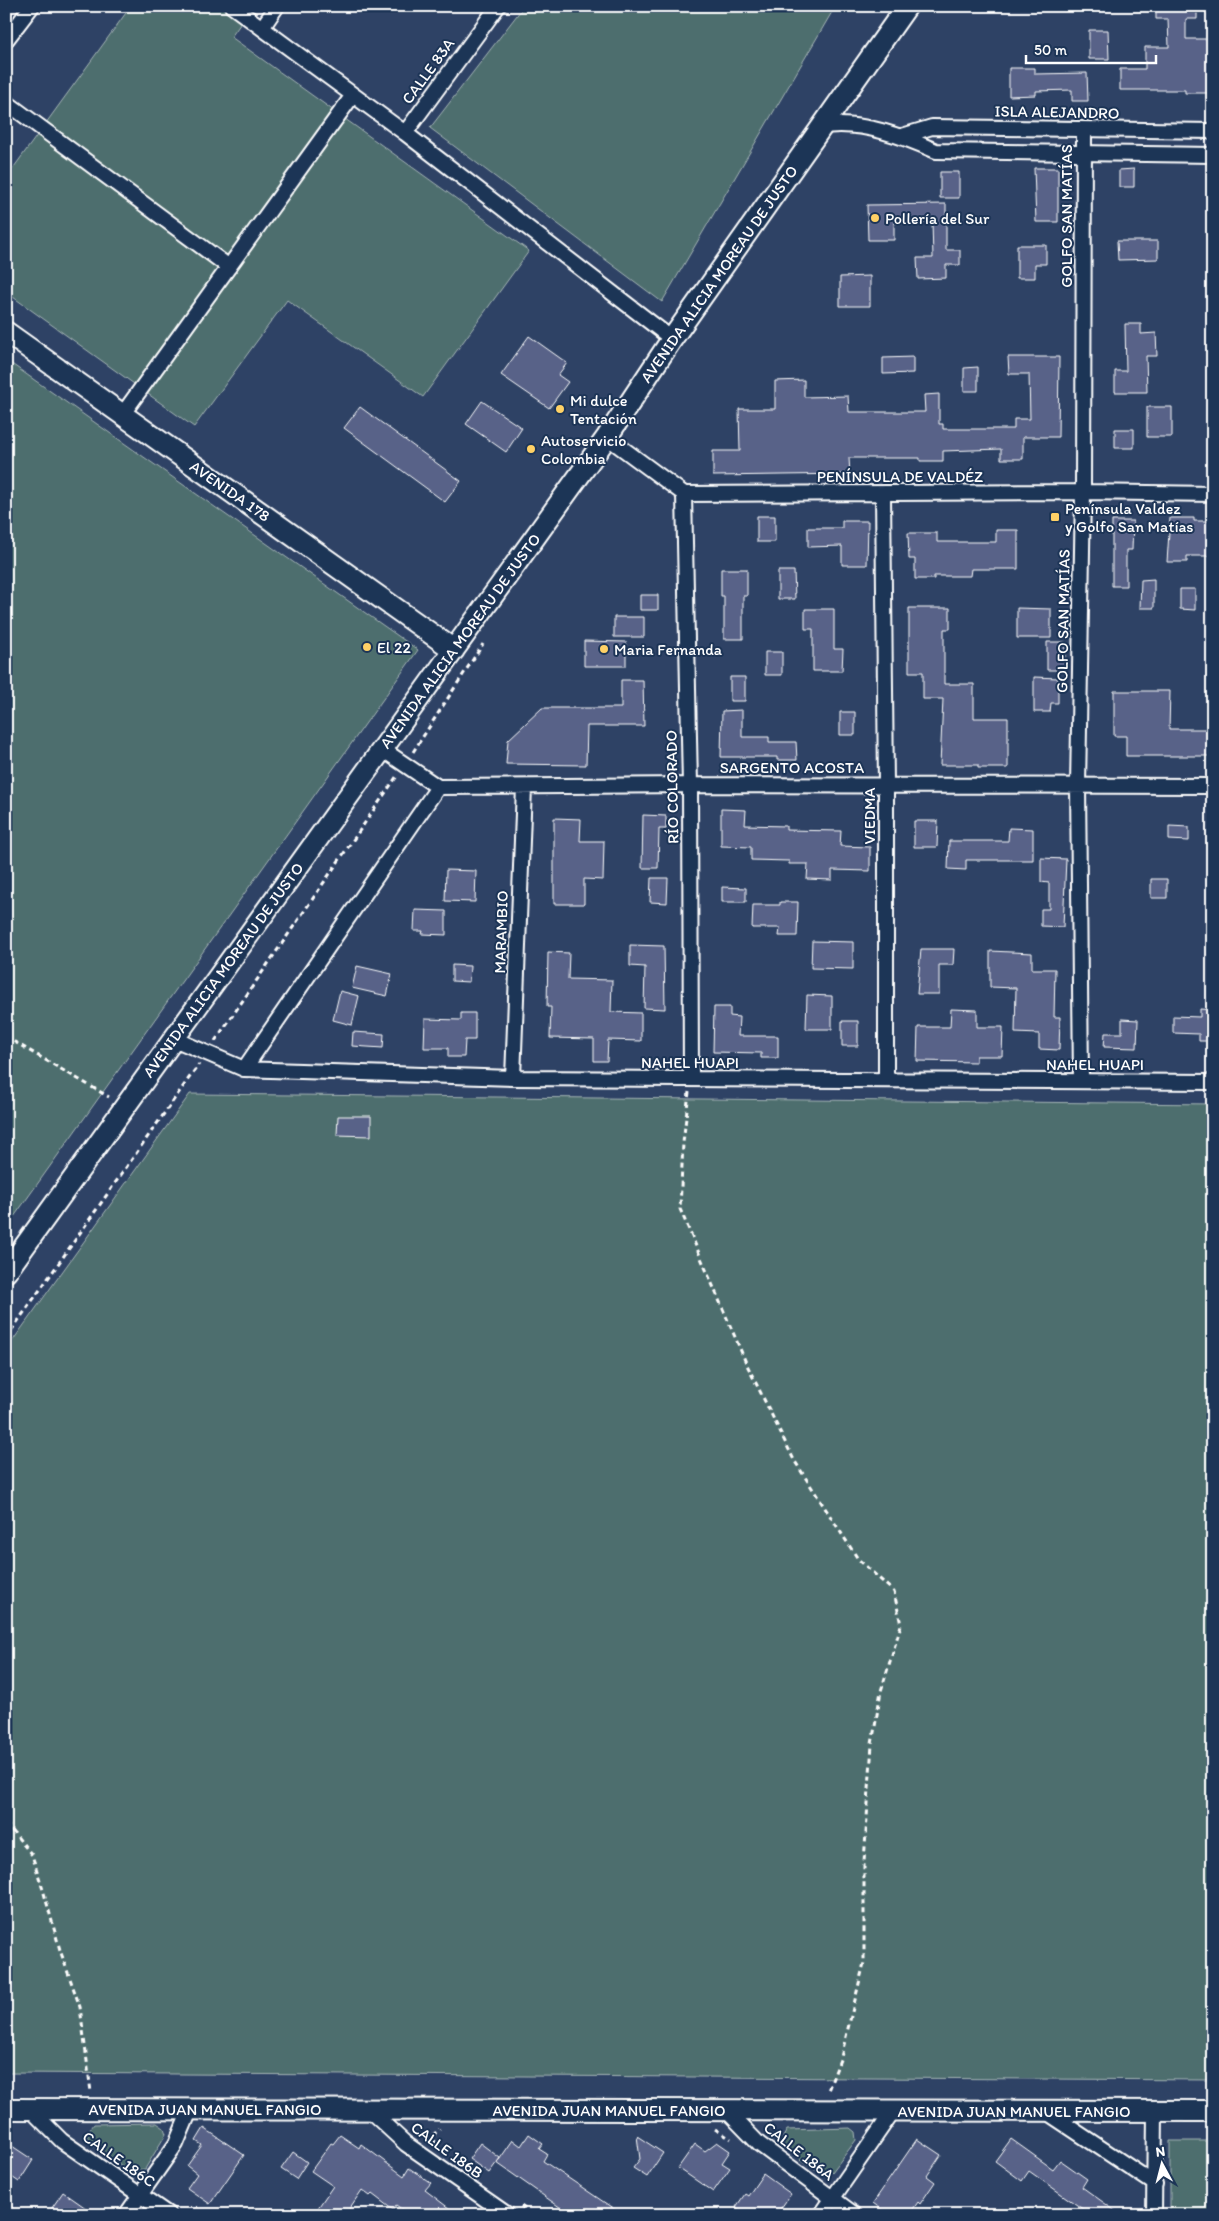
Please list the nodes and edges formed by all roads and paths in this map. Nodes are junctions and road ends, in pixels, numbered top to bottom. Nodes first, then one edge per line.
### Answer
1 (32, 6) edge
2 (232, 6) edge
3 (277, 6) edge
4 (498, 6) edge
5 (907, 6) edge
6 (262, 28) junction
7 (6, 40) edge
8 (353, 95) junction
9 (6, 102) edge
10 (820, 127) junction
11 (1084, 131) junction
12 (1213, 131) edge
13 (405, 133) junction
14 (902, 136) junction
15 (1084, 154) junction
16 (1213, 155) edge
17 (229, 266) junction
18 (6, 332) edge
19 (672, 339) junction
20 (122, 415) junction
21 (607, 437) junction
22 (1083, 492) junction
23 (684, 494) junction
24 (883, 494) junction
25 (1213, 494) edge
26 (485, 640) dead end
27 (454, 650) junction
28 (382, 749) junction
29 (404, 764) junction
30 (690, 785) junction
31 (886, 785) junction
32 (1078, 786) junction
33 (1213, 786) edge
34 (438, 787) junction
35 (524, 787) junction
36 (6, 1037) edge
37 (174, 1040) junction
38 (206, 1054) junction
39 (244, 1069) junction
40 (513, 1078) junction
41 (886, 1078) junction
42 (691, 1079) junction
43 (1081, 1082) junction
44 (1213, 1082) edge
45 (125, 1107) junction
46 (6, 1272) edge
47 (6, 1338) edge
48 (6, 1823) edge
49 (191, 2108) junction
50 (6, 2109) edge
51 (30, 2109) junction
52 (368, 2109) junction
53 (93, 2110) junction
54 (726, 2110) junction
55 (821, 2110) junction
56 (1045, 2110) junction
57 (1155, 2110) junction
58 (893, 2111) junction
59 (1213, 2111) edge
60 (445, 2127) dead end
61 (712, 2127) dead end
62 (731, 2139) dead end
63 (438, 2148) dead end
64 (1155, 2184) junction
65 (140, 2195) junction
66 (832, 2199) junction
67 (513, 2209) edge
68 (126, 2215) edge
69 (168, 2215) edge
70 (533, 2215) edge
71 (821, 2215) edge
72 (855, 2215) edge
73 (1154, 2215) edge

1 - 7 street
2 - 6 street
3 - 6 street
4 - 13 street, CALLE 83A
5 - 10 main road, AVENIDA ALICIA MOREAU DE JUSTO
6 - 8 street
8 - 13 street
8 - 17 street
9 - 17 street
10 - 14 street, ISLA ALEJANDRO
10 - 19 main road, AVENIDA ALICIA MOREAU DE JUSTO
11 - 12 street, ISLA ALEJANDRO
11 - 14 street, ISLA ALEJANDRO
11 - 15 street, GOLFO SAN MATÍAS
13 - 19 street
14 - 15 street, ISLA ALEJANDRO
15 - 16 street, ISLA ALEJANDRO
15 - 22 street, GOLFO SAN MATÍAS
17 - 20 street
18 - 20 main road, AVENIDA 178
19 - 21 main road, AVENIDA ALICIA MOREAU DE JUSTO
20 - 27 main road, AVENIDA 178
21 - 23 street
21 - 27 main road, AVENIDA ALICIA MOREAU DE JUSTO
22 - 24 street, PENÍNSULA DE VALDÉZ
22 - 25 street, PENÍNSULA DE VALDÉZ
22 - 32 street, GOLFO SAN MATÍAS
23 - 24 street, PENÍNSULA DE VALDÉZ
23 - 30 street, RÍO COLORADO
24 - 31 street, VIEDMA
26 - 29 path
27 - 28 main road, AVENIDA ALICIA MOREAU DE JUSTO
28 - 29 street
28 - 37 main road, AVENIDA ALICIA MOREAU DE JUSTO
29 - 34 street
29 - 38 path
30 - 31 street, SARGENTO ACOSTA
30 - 35 street, SARGENTO ACOSTA
30 - 42 street, RÍO COLORADO
31 - 32 street, SARGENTO ACOSTA
31 - 41 street, VIEDMA
32 - 33 street, SARGENTO ACOSTA
32 - 43 street, GOLFO SAN MATÍAS
34 - 35 street, SARGENTO ACOSTA
34 - 39 street
35 - 40 street, MARAMBIO
36 - 45 path
37 - 38 street, NAHEL HUAPI
37 - 45 main road, AVENIDA ALICIA MOREAU DE JUSTO
38 - 39 street, NAHEL HUAPI
38 - 47 path
39 - 40 street, NAHEL HUAPI
40 - 42 street, NAHEL HUAPI
41 - 42 street, NAHEL HUAPI
41 - 43 street, NAHEL HUAPI
42 - 55 path
43 - 44 street, NAHEL HUAPI
45 - 46 main road, AVENIDA ALICIA MOREAU DE JUSTO
48 - 53 path
49 - 52 main road, AVENIDA JUAN MANUEL FANGIO
49 - 53 main road, AVENIDA JUAN MANUEL FANGIO
49 - 65 street
50 - 51 main road, AVENIDA JUAN MANUEL FANGIO
51 - 53 main road, AVENIDA JUAN MANUEL FANGIO
51 - 65 street, CALLE 186C
52 - 54 main road, AVENIDA JUAN MANUEL FANGIO
52 - 67 street, CALLE 186B
54 - 55 main road, AVENIDA JUAN MANUEL FANGIO
54 - 66 street, CALLE 186A
55 - 58 main road, AVENIDA JUAN MANUEL FANGIO
56 - 57 main road, AVENIDA JUAN MANUEL FANGIO
56 - 58 main road, AVENIDA JUAN MANUEL FANGIO
56 - 64 street
57 - 59 main road, AVENIDA JUAN MANUEL FANGIO
57 - 64 street
58 - 66 street
60 - 63 path
61 - 62 path
64 - 73 street
65 - 68 street
65 - 69 street, CALLE 186C
66 - 71 street
66 - 72 street, CALLE 186A
67 - 70 path

